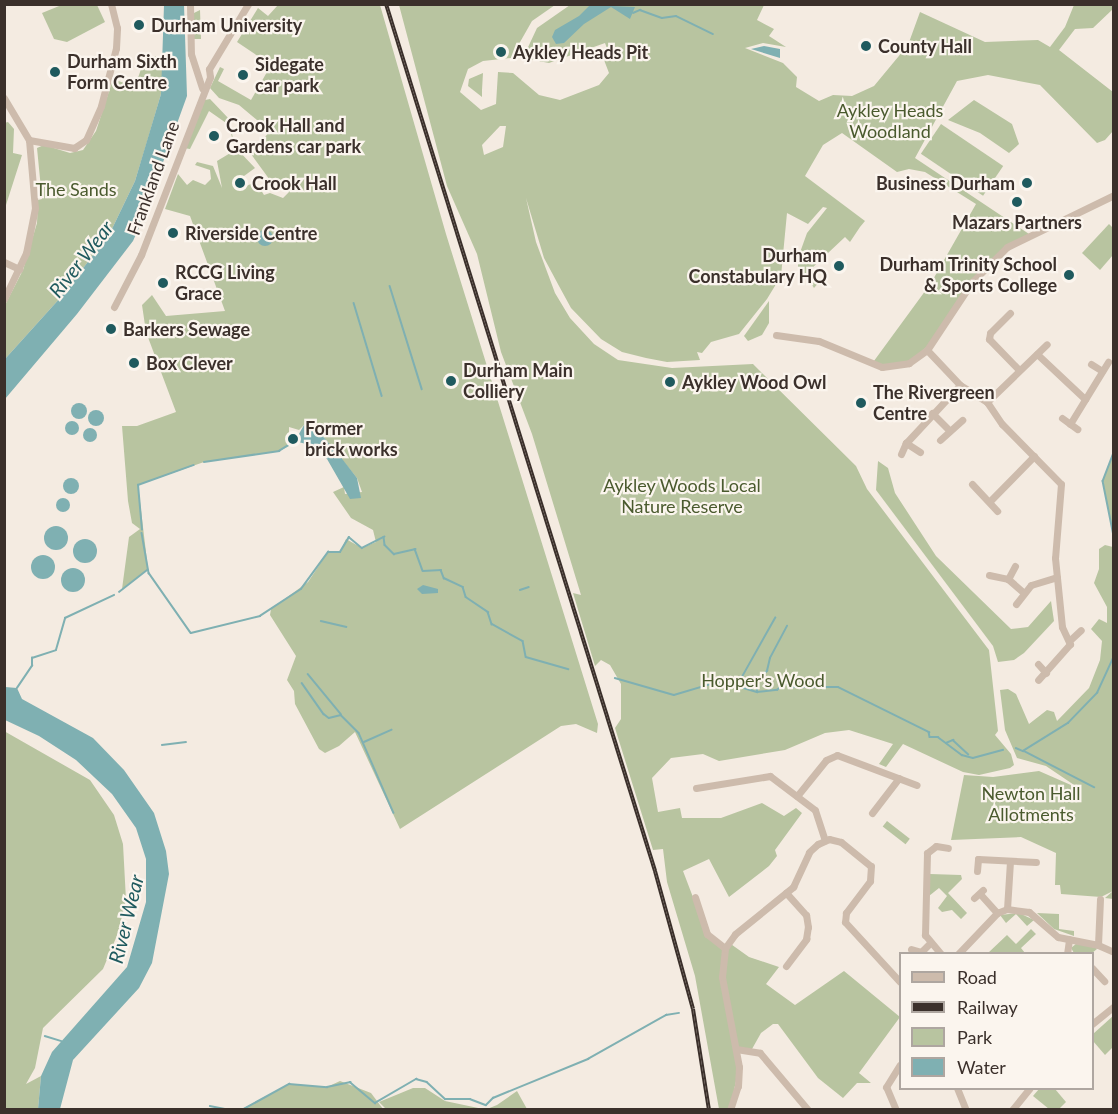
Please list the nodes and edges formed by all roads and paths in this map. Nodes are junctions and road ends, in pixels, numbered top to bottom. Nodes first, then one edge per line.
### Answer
1 (111, 4) edge
2 (190, 4) edge
3 (248, 4) edge
4 (193, 60) junction
5 (206, 68) junction
6 (201, 78) junction
7 (4, 98) edge
8 (29, 140) junction
9 (1113, 195) edge
10 (4, 262) edge
11 (19, 269) junction
12 (4, 299) edge
13 (114, 307) dead end
14 (996, 313) dead end
15 (1010, 313) dead end
16 (1003, 320) junction
17 (776, 334) dead end
18 (1047, 344) dead end
19 (927, 350) junction
20 (1037, 354) junction
21 (1108, 362) dead end
22 (1091, 364) dead end
23 (1019, 370) junction
24 (1102, 371) junction
25 (960, 385) junction
26 (1085, 399) junction
27 (987, 402) junction
28 (932, 413) junction
29 (1062, 418) dead end
30 (962, 420) dead end
31 (1070, 424) junction
32 (1077, 429) dead end
33 (950, 431) junction
34 (940, 440) dead end
35 (906, 443) junction
36 (920, 452) dead end
37 (901, 454) dead end
38 (1034, 456) junction
39 (972, 484) dead end
40 (990, 501) junction
41 (997, 511) dead end
42 (1015, 566) dead end
43 (989, 575) dead end
44 (1057, 578) junction
45 (1008, 579) junction
46 (1024, 593) junction
47 (1016, 604) dead end
48 (1081, 630) dead end
49 (1069, 641) junction
50 (1038, 664) dead end
51 (1046, 673) junction
52 (1038, 680) dead end
53 (899, 778) junction
54 (917, 785) dead end
55 (696, 788) dead end
56 (797, 796) junction
57 (872, 813) dead end
58 (825, 840) junction
59 (948, 848) dead end
60 (1010, 861) junction
61 (1036, 862) dead end
62 (977, 871) dead end
63 (786, 893) junction
64 (979, 894) dead end
65 (695, 897) dead end
66 (1100, 899) dead end
67 (1007, 909) junction
68 (997, 913) junction
69 (1069, 939) junction
70 (929, 944) junction
71 (1098, 945) junction
72 (725, 948) junction
73 (911, 949) dead end
74 (939, 952) edge
75 (960, 952) edge
76 (1067, 952) edge
77 (1113, 952) edge
78 (786, 966) dead end
79 (1094, 971) edge
80 (899, 981) edge
81 (1104, 981) dead end
82 (1113, 1007) edge
83 (1094, 1022) edge
84 (736, 1049) junction
85 (899, 1067) edge
86 (957, 1090) edge
87 (1029, 1090) edge
88 (800, 1107) edge
89 (730, 1110) edge
90 (808, 1110) edge
91 (896, 1110) edge
92 (966, 1110) edge
93 (1012, 1110) edge

1 - 8 street
2 - 4 street, Frankland Lane
3 - 5 street
4 - 5 street
4 - 6 street, Frankland Lane
5 - 6 street
5 - 6 street
6 - 13 street, Frankland Lane
7 - 8 street
8 - 11 street
9 - 19 street
10 - 11 street
11 - 12 street
14 - 16 street
15 - 16 street
16 - 23 street
17 - 19 street
18 - 20 street
19 - 25 street
20 - 23 street
20 - 26 street
21 - 24 street
22 - 24 street
23 - 27 street
24 - 26 street
25 - 27 street
25 - 28 street
26 - 31 street
27 - 38 street
28 - 33 street
28 - 35 street
29 - 31 street
30 - 33 street
31 - 32 street
33 - 34 street
35 - 36 street
35 - 37 street
38 - 40 street
38 - 44 street
39 - 40 street
40 - 41 street
42 - 45 street
43 - 45 street
44 - 46 street
44 - 49 street
45 - 46 street
46 - 47 street
48 - 49 street
49 - 51 street
50 - 51 street
51 - 52 street
53 - 54 street
53 - 56 street
53 - 57 street
55 - 56 street
56 - 58 street
58 - 63 street
58 - 80 street
59 - 70 street
60 - 61 street
60 - 62 street
60 - 67 street
63 - 72 street
63 - 78 street
64 - 68 street
65 - 72 street
66 - 71 street
67 - 68 street
67 - 69 street
68 - 75 street
69 - 71 street
69 - 76 street
70 - 73 street
70 - 74 street
71 - 77 street
72 - 84 street
79 - 81 street
82 - 83 street
84 - 88 street
84 - 89 street
85 - 91 street
86 - 92 street
87 - 93 street
88 - 90 street

